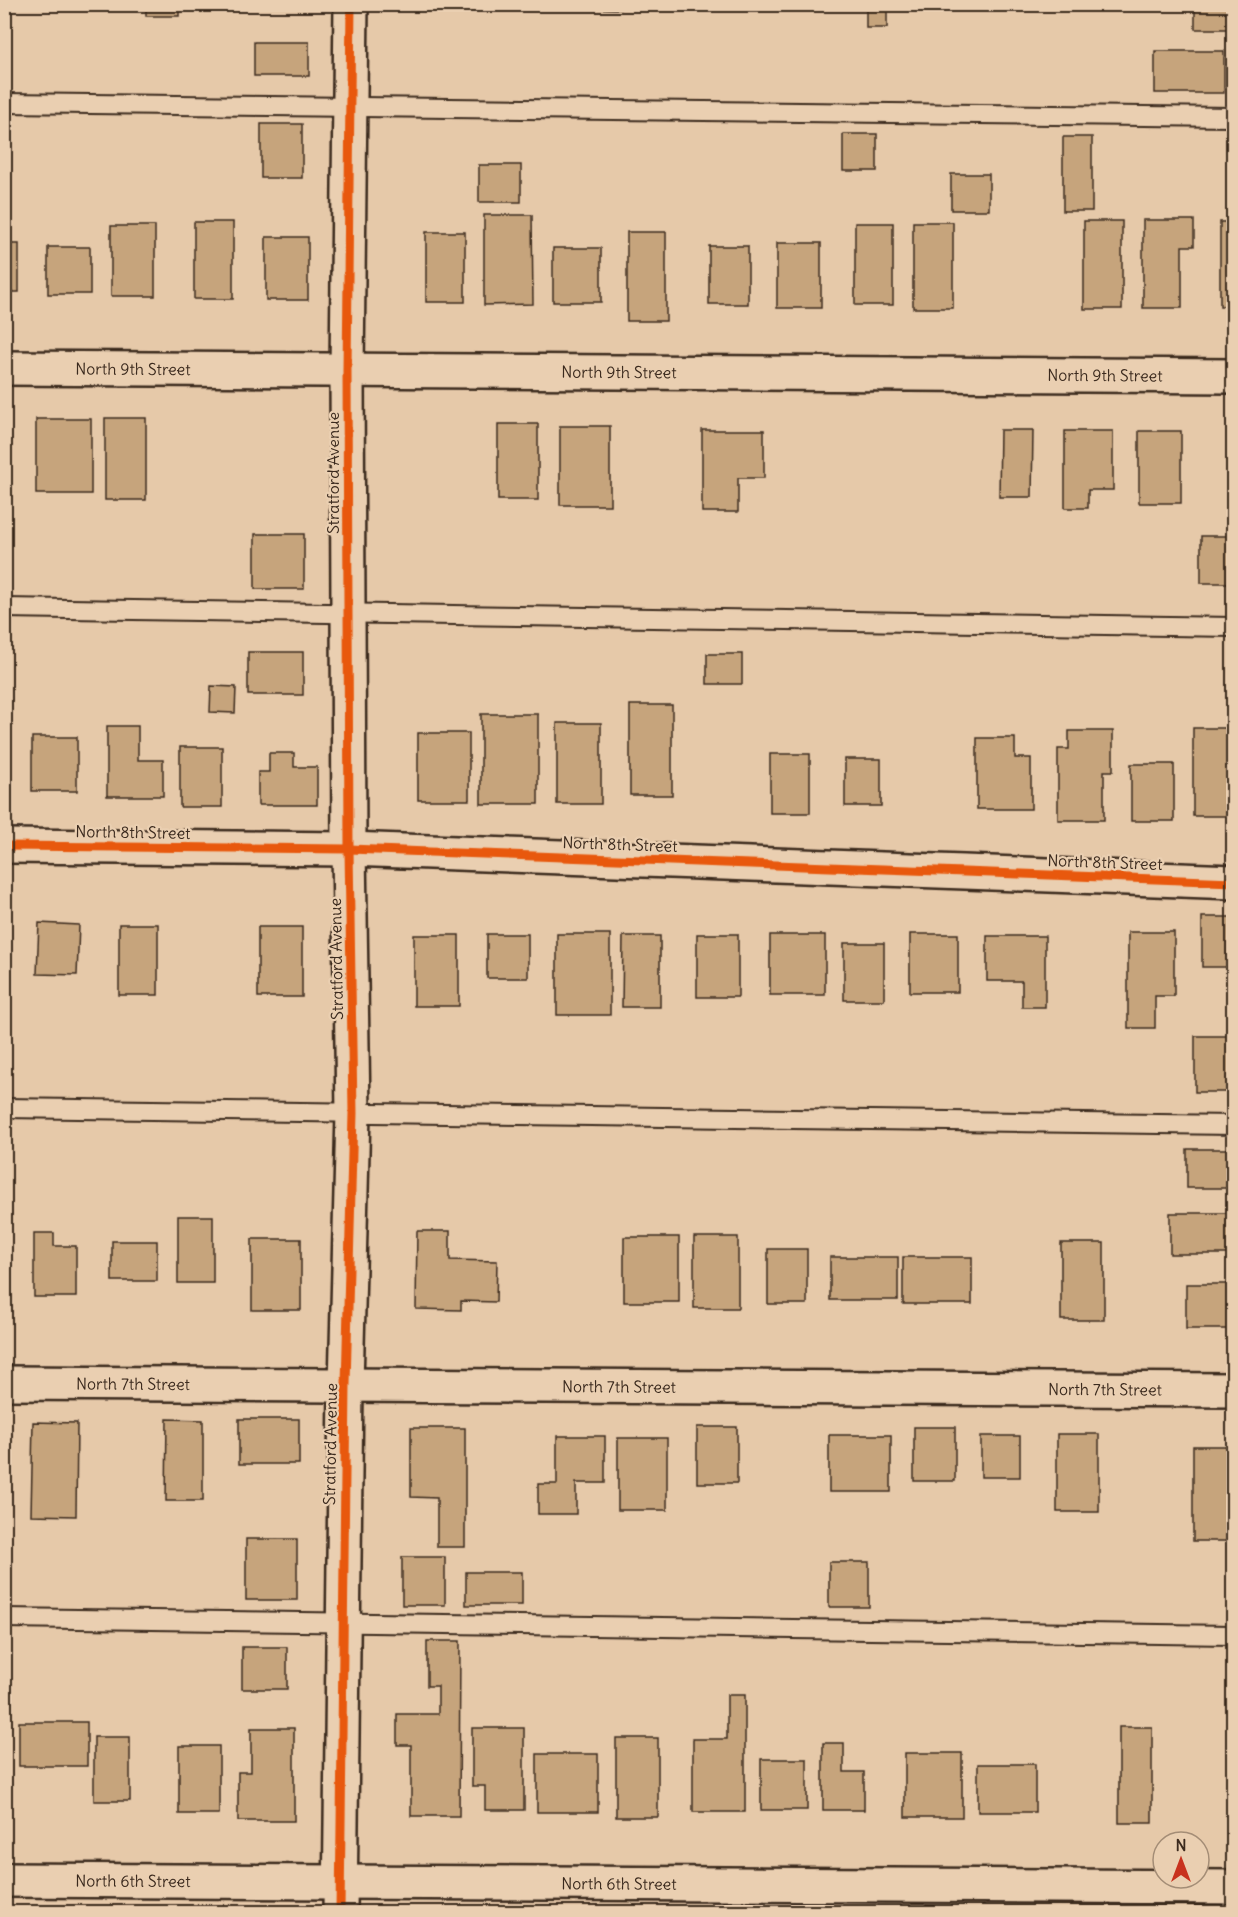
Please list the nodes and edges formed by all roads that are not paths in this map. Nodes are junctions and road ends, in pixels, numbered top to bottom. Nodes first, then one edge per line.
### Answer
1 (351, 4) edge
2 (4, 103) edge
3 (351, 107) junction
4 (1233, 117) edge
5 (4, 368) edge
6 (347, 370) junction
7 (1233, 376) edge
8 (4, 608) edge
9 (348, 614) junction
10 (1233, 627) edge
11 (4, 846) edge
12 (349, 849) junction
13 (1233, 882) edge
14 (4, 1108) edge
15 (353, 1113) junction
16 (1233, 1125) edge
17 (4, 1383) edge
18 (346, 1385) junction
19 (1233, 1390) edge
20 (4, 1618) edge
21 (342, 1622) junction
22 (1233, 1635) edge
23 (4, 1880) edge
24 (1233, 1887) edge
25 (340, 1897) edge

1 - 3 street, Stratford Avenue
2 - 3 lane
3 - 4 lane
3 - 6 street, Stratford Avenue
5 - 6 street, North 9th Street
6 - 7 street, North 9th Street
6 - 9 street, Stratford Avenue
8 - 9 lane
9 - 10 lane
9 - 12 street, Stratford Avenue
11 - 12 street, North 8th Street
12 - 13 street, North 8th Street
12 - 15 street, Stratford Avenue
14 - 15 lane
15 - 16 lane
15 - 18 street, Stratford Avenue
17 - 18 street, North 7th Street
18 - 19 street, North 7th Street
18 - 21 street, Stratford Avenue
20 - 21 lane
21 - 22 lane
21 - 25 street, Stratford Avenue
23 - 25 street, North 6th Street
24 - 25 street, North 6th Street

